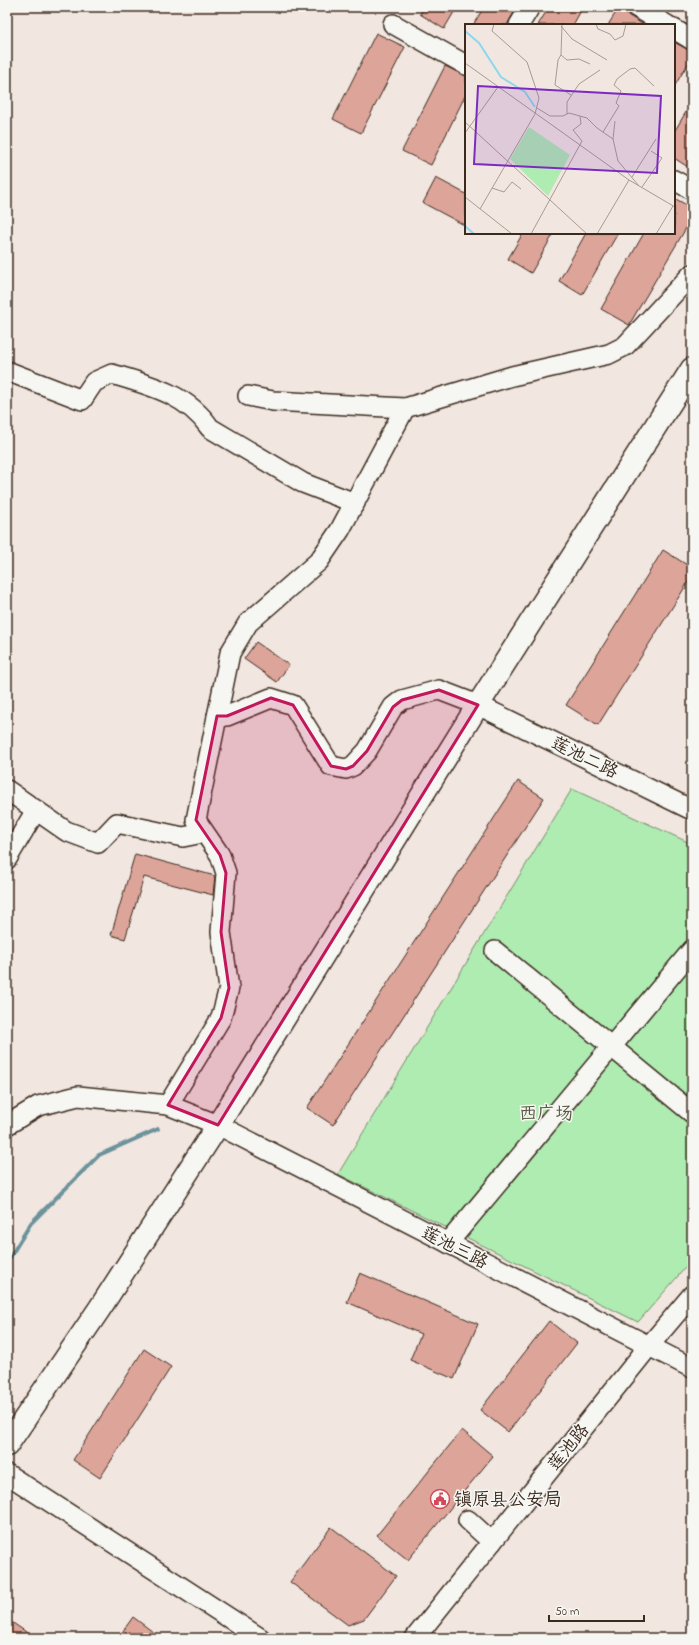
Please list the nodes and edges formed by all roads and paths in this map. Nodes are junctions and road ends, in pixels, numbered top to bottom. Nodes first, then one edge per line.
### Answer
1 (530, 7) edge
2 (636, 7) edge
3 (393, 24) dead end
4 (520, 24) edge
5 (664, 24) edge
6 (675, 30) edge
7 (692, 40) edge
8 (465, 64) edge
9 (675, 181) edge
10 (692, 190) edge
11 (692, 274) edge
12 (692, 369) edge
13 (7, 372) edge
14 (248, 396) dead end
15 (405, 408) junction
16 (355, 503) junction
17 (478, 705) junction
18 (217, 716) junction
19 (7, 790) edge
20 (36, 810) junction
21 (692, 810) edge
22 (203, 833) junction
23 (7, 859) edge
24 (495, 950) dead end
25 (692, 950) edge
26 (611, 1047) junction
27 (168, 1105) junction
28 (692, 1114) edge
29 (7, 1125) edge
30 (218, 1125) junction
31 (448, 1243) junction
32 (692, 1296) edge
33 (649, 1346) junction
34 (692, 1368) edge
35 (7, 1446) edge
36 (7, 1474) edge
37 (468, 1520) dead end
38 (492, 1542) junction
39 (260, 1638) edge
40 (415, 1638) edge

1 - 4 street
2 - 5 street
3 - 8 street
6 - 7 street
9 - 10 street
11 - 15 street
12 - 17 main road
13 - 16 street
14 - 15 street
15 - 16 street
16 - 18 street
17 - 18 street, 莲池二路
17 - 21 street, 莲池二路
17 - 30 main road
18 - 22 street
19 - 20 street
20 - 22 street
20 - 23 street
22 - 27 street
24 - 26 street
25 - 26 street
26 - 28 street
26 - 31 street
27 - 29 street, 莲池三路
27 - 30 street, 莲池三路
30 - 31 street, 莲池三路
30 - 35 main road
31 - 33 street, 莲池三路
32 - 33 street, 莲池路
33 - 34 street, 莲池三路
33 - 38 street, 莲池路
36 - 39 street
37 - 38 street
38 - 40 street, 莲池路

